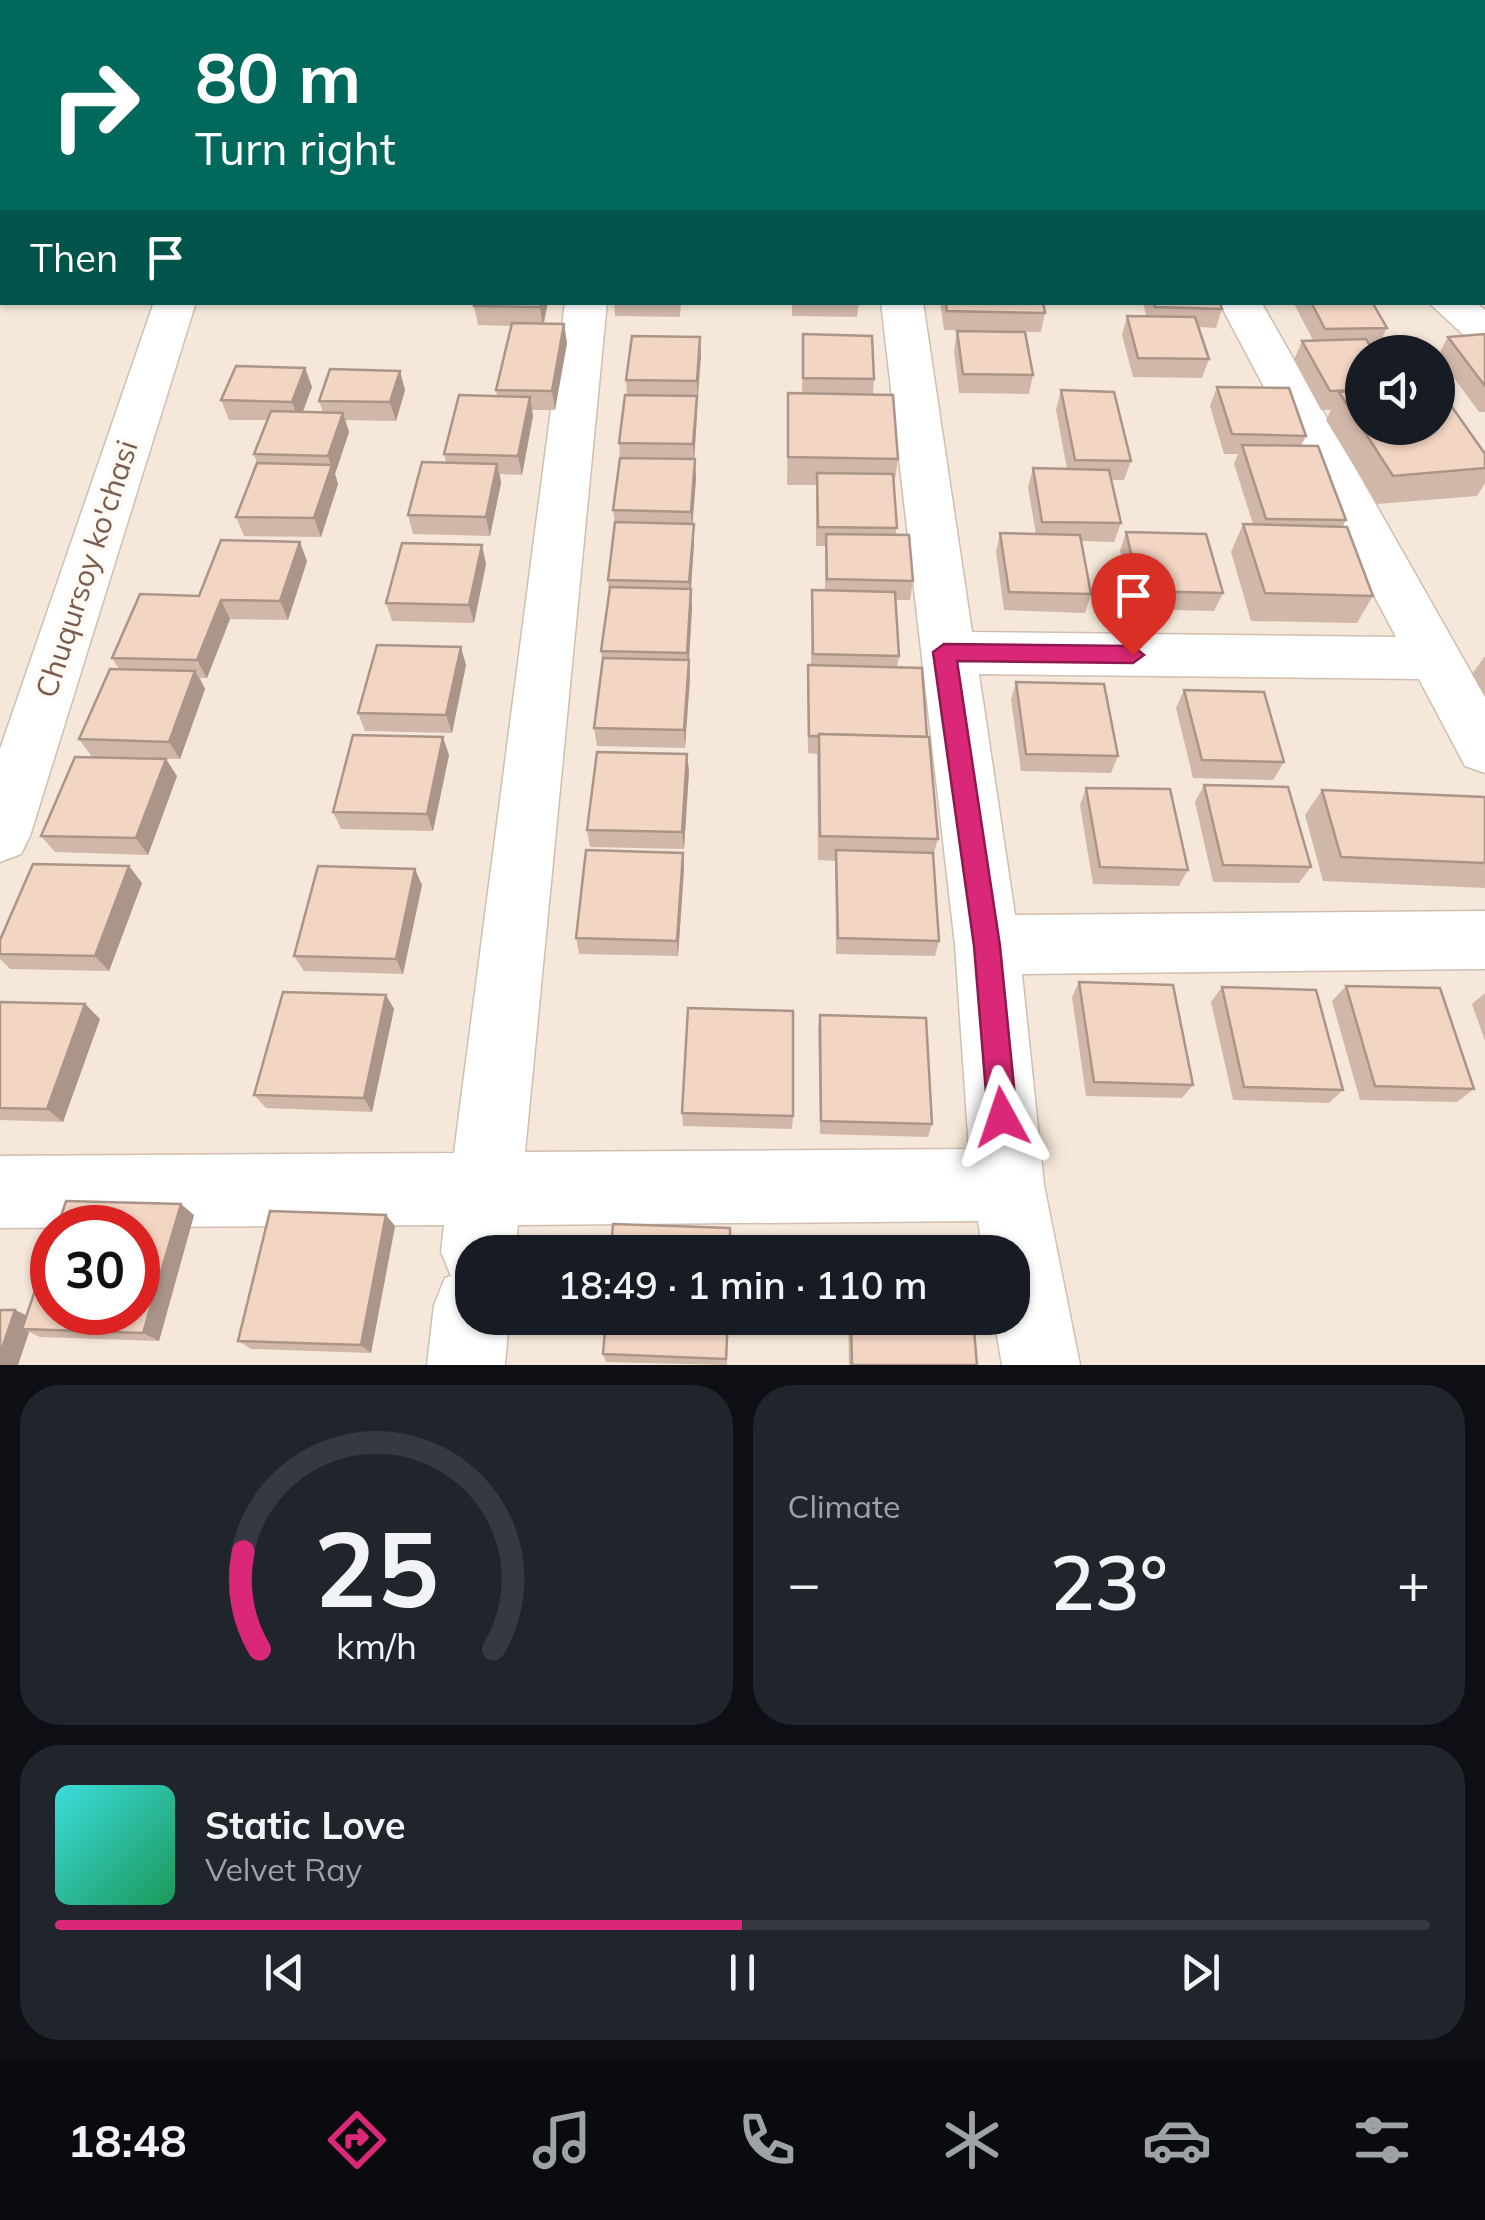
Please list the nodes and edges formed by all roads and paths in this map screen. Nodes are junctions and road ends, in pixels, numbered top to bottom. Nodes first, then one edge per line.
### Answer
1 (175, 305) edge
2 (586, 305) edge
3 (902, 305) edge
4 (1242, 305) edge
5 (1453, 305) edge
6 (1485, 332) edge
7 (944, 652) junction
8 (1435, 658) junction
9 (1485, 749) edge
10 (0, 836) edge
11 (1485, 940) edge
12 (987, 946) junction
13 (1008, 1186) junction
14 (0, 1192) edge
15 (482, 1220) edge
16 (469, 1335) edge
17 (466, 1365) edge
18 (1041, 1365) edge

1 - 10 street, Chuqursoy ko'chasi
2 - 15 street
3 - 7 street
4 - 8 street
5 - 6 street
7 - 8 street
7 - 12 street
8 - 9 street
11 - 12 street
12 - 13 street
13 - 15 street
13 - 18 street
14 - 15 street
16 - 17 street

